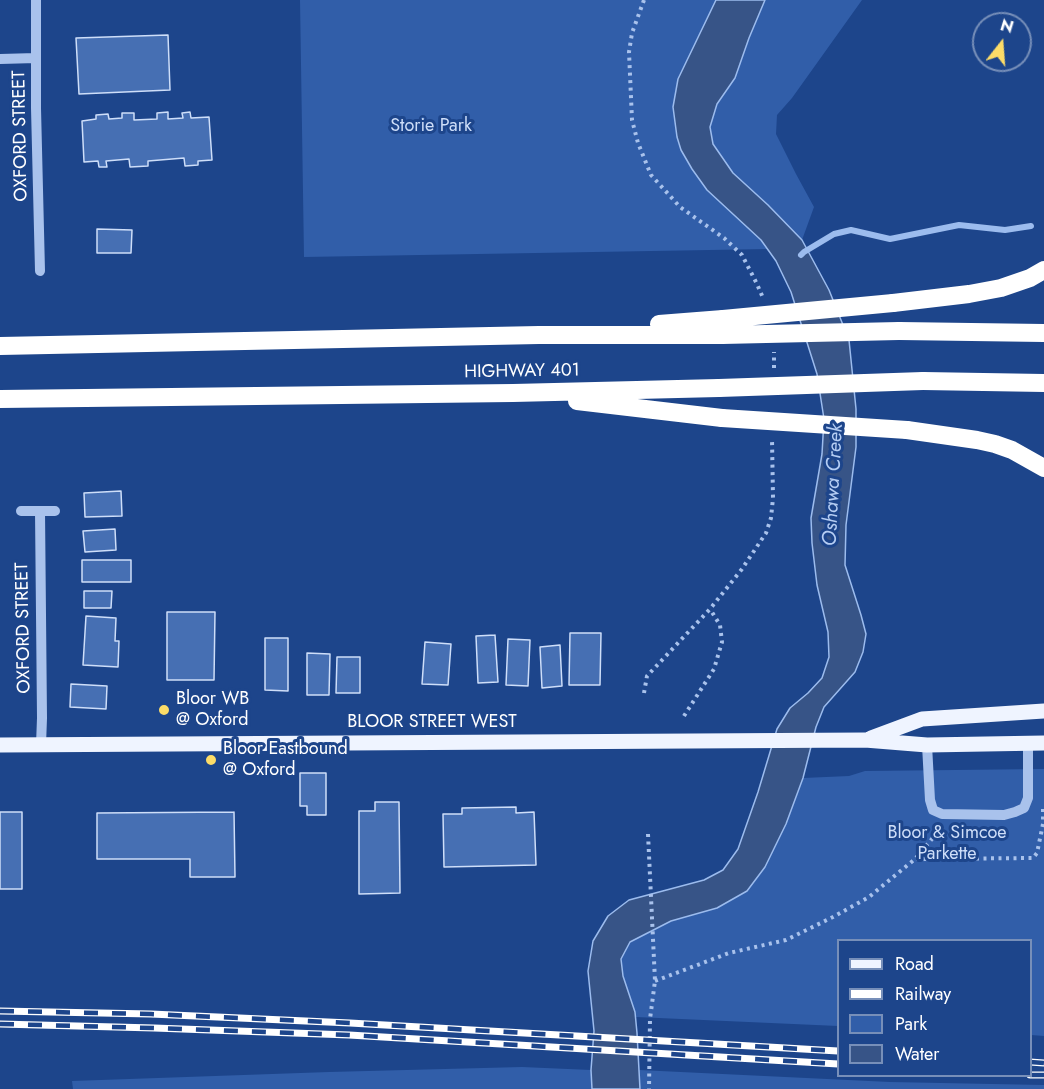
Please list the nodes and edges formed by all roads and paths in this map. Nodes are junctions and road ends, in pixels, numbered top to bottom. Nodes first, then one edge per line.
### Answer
1 (36, 0) edge
2 (644, 0) edge
3 (36, 58) junction
4 (0, 59) edge
5 (1044, 270) edge
6 (40, 271) dead end
7 (757, 285) dead end
8 (722, 327) junction
9 (1044, 333) edge
10 (0, 346) edge
11 (1044, 383) edge
12 (513, 393) junction
13 (0, 399) edge
14 (772, 456) dead end
15 (1044, 468) edge
16 (39, 511) junction
17 (55, 511) dead end
18 (21, 512) dead end
19 (710, 609) junction
20 (644, 693) dead end
21 (1044, 711) edge
22 (684, 716) dead end
23 (865, 740) junction
24 (1028, 743) junction
25 (1044, 743) edge
26 (0, 745) edge
27 (41, 745) junction
28 (927, 745) junction
29 (1043, 802) edge
30 (946, 814) junction
31 (648, 834) dead end
32 (915, 859) junction
33 (655, 981) junction
34 (650, 1089) edge

1 - 3 street, OXFORD STREET
2 - 7 path
3 - 4 street
3 - 6 street, OXFORD STREET
5 - 8 highway, bridge
8 - 9 highway, HIGHWAY 401, bridge
8 - 10 highway, HIGHWAY 401
11 - 12 highway, HIGHWAY 401, bridge
12 - 13 highway, HIGHWAY 401
12 - 15 highway, bridge
14 - 19 path
16 - 17 street
16 - 18 street
16 - 27 street, OXFORD STREET
19 - 20 path
19 - 22 path
21 - 23 main road, BLOOR STREET WEST
23 - 27 main road, BLOOR STREET WEST
23 - 28 main road, BLOOR STREET WEST
24 - 25 main road, BLOOR STREET WEST
24 - 28 main road, BLOOR STREET WEST
24 - 30 street
26 - 27 main road, BLOOR STREET WEST
28 - 30 street
29 - 32 path
30 - 32 path
31 - 33 path
32 - 33 path
33 - 34 path

